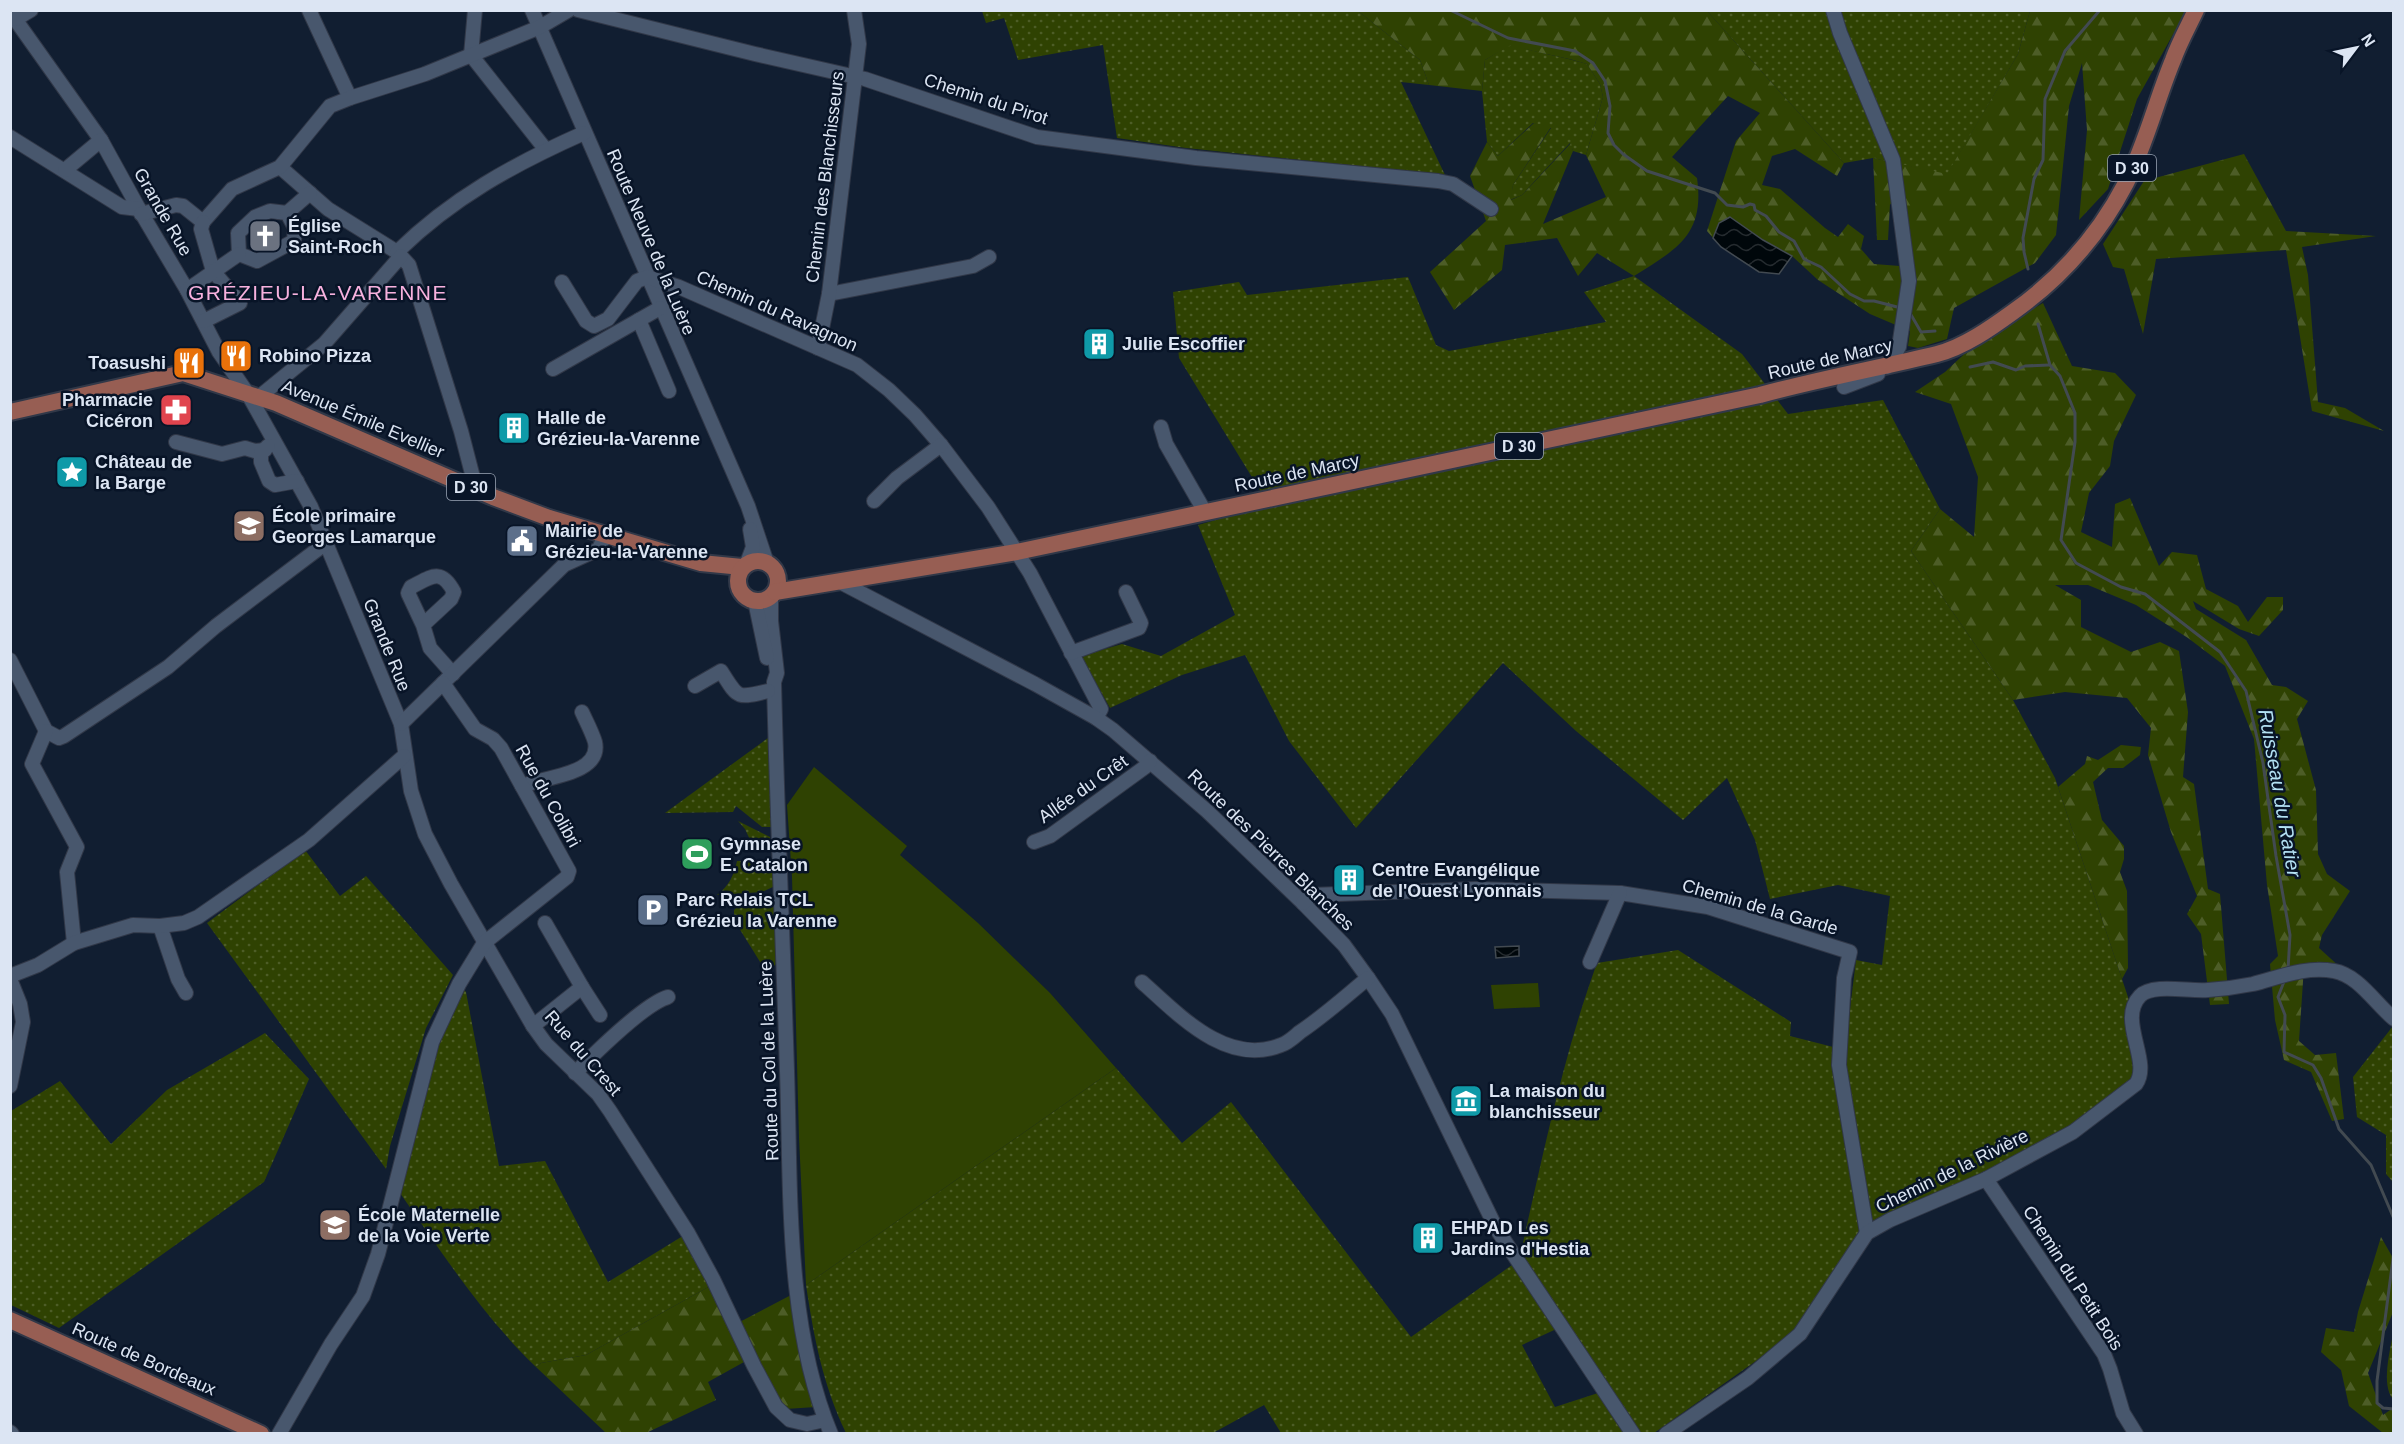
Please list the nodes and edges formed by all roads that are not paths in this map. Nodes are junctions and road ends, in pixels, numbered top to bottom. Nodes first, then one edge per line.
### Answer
1 (31, 10) edge
2 (309, 10) edge
3 (475, 10) edge
4 (532, 10) edge
5 (569, 10) edge
6 (578, 10) edge
7 (854, 10) edge
8 (1833, 10) edge
9 (2196, 10) edge
10 (13, 16) edge
11 (540, 27) junction
12 (471, 55) junction
13 (855, 76) junction
14 (350, 98) junction
15 (584, 133) junction
16 (10, 136) edge
17 (101, 140) junction
18 (546, 150) junction
19 (280, 167) junction
20 (65, 170) junction
21 (310, 193) junction
22 (1491, 209) dead end
23 (140, 212) junction
24 (287, 213) junction
25 (203, 222) junction
26 (239, 254) junction
27 (399, 254) junction
28 (989, 257) dead end
29 (213, 271) junction
30 (647, 277) junction
31 (562, 282) dead end
32 (187, 290) junction
33 (829, 294) junction
34 (660, 308) junction
35 (639, 320) junction
36 (204, 321) junction
37 (818, 348) junction
38 (1944, 351) junction
39 (1904, 354) junction
40 (553, 369) dead end
41 (1844, 387) junction
42 (669, 391) dead end
43 (1760, 395) junction
44 (255, 400) junction
45 (10, 412) edge
46 (1161, 427) dead end
47 (176, 442) dead end
48 (270, 445) junction
49 (941, 445) junction
50 (297, 481) junction
51 (738, 487) junction
52 (476, 489) junction
53 (874, 501) dead end
54 (1205, 512) junction
55 (605, 535) junction
56 (326, 543) junction
57 (1017, 552) junction
58 (772, 567) junction
59 (742, 571) junction
60 (840, 582) junction
61 (1126, 592) dead end
62 (773, 594) junction
63 (755, 601) junction
64 (423, 626) dead end
65 (1071, 652) junction
66 (10, 660) edge
67 (448, 679) junction
68 (695, 686) dead end
69 (771, 686) junction
70 (394, 707) junction
71 (416, 710) junction
72 (582, 712) dead end
73 (1096, 718) junction
74 (401, 724) junction
75 (46, 731) junction
76 (404, 756) junction
77 (1150, 760) junction
78 (522, 786) junction
79 (1034, 842) dead end
80 (1620, 893) junction
81 (1304, 903) junction
82 (545, 923) dead end
83 (160, 926) junction
84 (74, 943) junction
85 (484, 943) junction
86 (1590, 962) dead end
87 (10, 978) edge
88 (1368, 978) junction
89 (1142, 982) dead end
90 (582, 987) junction
91 (186, 993) dead end
92 (668, 997) dead end
93 (600, 1015) dead end
94 (2394, 1019) edge
95 (533, 1026) junction
96 (575, 1073) junction
97 (10, 1086) edge
98 (1986, 1179) junction
99 (1867, 1233) junction
100 (10, 1320) edge
101 (825, 1420) junction
102 (802, 1428) edge
103 (261, 1434) edge
104 (279, 1434) edge
105 (831, 1434) edge
106 (1633, 1434) edge
107 (1666, 1434) edge
108 (2136, 1434) edge

1 - 10 street
2 - 14 street
3 - 12 street
4 - 11 street, Route Neuve de la Luère
5 - 11 street
6 - 13 street, Chemin du Pirot
7 - 13 street, Chemin des Blanchisseurs
8 - 39 street
9 - 38 main road, Route de Marcy / D 30
10 - 17 street, Grande Rue
11 - 12 street
11 - 15 street, Route Neuve de la Luère
12 - 14 street
12 - 18 street
13 - 22 street, Chemin du Pirot
13 - 33 street, Chemin des Blanchisseurs
14 - 19 street
15 - 18 street
15 - 30 street, Route Neuve de la Luère
16 - 20 street
17 - 20 street
17 - 23 street, Grande Rue
18 - 27 street
19 - 21 street
19 - 25 street
20 - 23 street
21 - 24 street
21 - 27 street
23 - 25 street
23 - 32 street, Grande Rue
24 - 26 street
24 - 26 street
25 - 29 street
26 - 29 street
27 - 44 street
27 - 52 street
28 - 33 street
29 - 32 street
29 - 36 street
30 - 31 street
30 - 34 street, Route Neuve de la Luère
30 - 37 street, Chemin du Ravagnon
32 - 36 street, Grande Rue
33 - 37 street, Chemin des Blanchisseurs
34 - 35 street
34 - 51 street, Route Neuve de la Luère
35 - 40 street
35 - 42 street
36 - 44 street, Grande Rue
37 - 49 street, Chemin du Ravagnon
38 - 39 main road, Route de Marcy / D 30
38 - 41 main road, Route de Marcy / D 30
39 - 41 street, Route de Marcy
39 - 43 main road, Route de Marcy / D 30
41 - 43 main road, Route de Marcy / D 30
43 - 54 main road, Route de Marcy / D 30
44 - 45 main road, D 30
44 - 48 street, Grande Rue
44 - 52 main road, Avenue Émile Evellier / D 30
46 - 54 street
47 - 48 street
48 - 50 street, Grande Rue
48 - 50 street
49 - 53 street
49 - 57 street, Chemin du Ravagnon
50 - 56 street, Grande Rue
51 - 58 street, Route Neuve de la Luère
51 - 59 street, Route Neuve de la Luère
52 - 55 main road, Avenue Émile Evellier / D 30
54 - 57 main road, Route de Marcy / D 30
55 - 59 main road, Avenue Émile Evellier / D 30
55 - 67 street
56 - 70 street, Grande Rue
56 - 75 street
57 - 60 main road, Route de Marcy / D 30
57 - 65 street, Chemin du Ravagnon
58 - 59 main road
58 - 60 main road, Route de Marcy / D 30
58 - 62 main road
59 - 63 main road
60 - 62 main road, Route de Marcy / D 30
60 - 73 street, Route des Pierres Blanches
61 - 65 street
62 - 63 main road
62 - 69 street, Route du Col de la Luère
63 - 69 street, Route du Col de la Luère
64 - 67 street, Rue du Colibri
65 - 73 street, Chemin du Ravagnon
66 - 75 street
67 - 71 street
67 - 78 street, Rue du Colibri
68 - 69 street
69 - 101 street, Route du Col de la Luère
70 - 71 street
70 - 74 street, Grande Rue
71 - 74 street
72 - 78 street
73 - 77 street, Route des Pierres Blanches
74 - 76 street, Rue du Crest
75 - 84 street
76 - 83 street
76 - 85 street, Rue du Crest
77 - 79 street, Allée du Crêt
77 - 81 street, Route des Pierres Blanches
78 - 85 street, Rue du Colibri
80 - 81 street, Chemin de la Garde
80 - 86 street
80 - 99 street, Chemin de la Garde
81 - 88 street, Route des Pierres Blanches
82 - 90 street
83 - 84 street
83 - 91 street
84 - 87 street
85 - 95 street, Rue du Crest
85 - 104 street
87 - 97 street
88 - 89 street
88 - 106 street, Route des Pierres Blanches
90 - 93 street
90 - 95 street
92 - 96 street
94 - 98 street, Chemin de la Rivière
95 - 96 street, Rue du Crest
96 - 102 street, Rue du Crest
98 - 99 street, Chemin de la Rivière
98 - 108 street, Chemin du Petit Bois
99 - 107 street, Chemin de la Rivière
100 - 103 main road, Route de Bordeaux
101 - 102 street, Rue du Crest
101 - 105 street, Route du Col de la Luère

